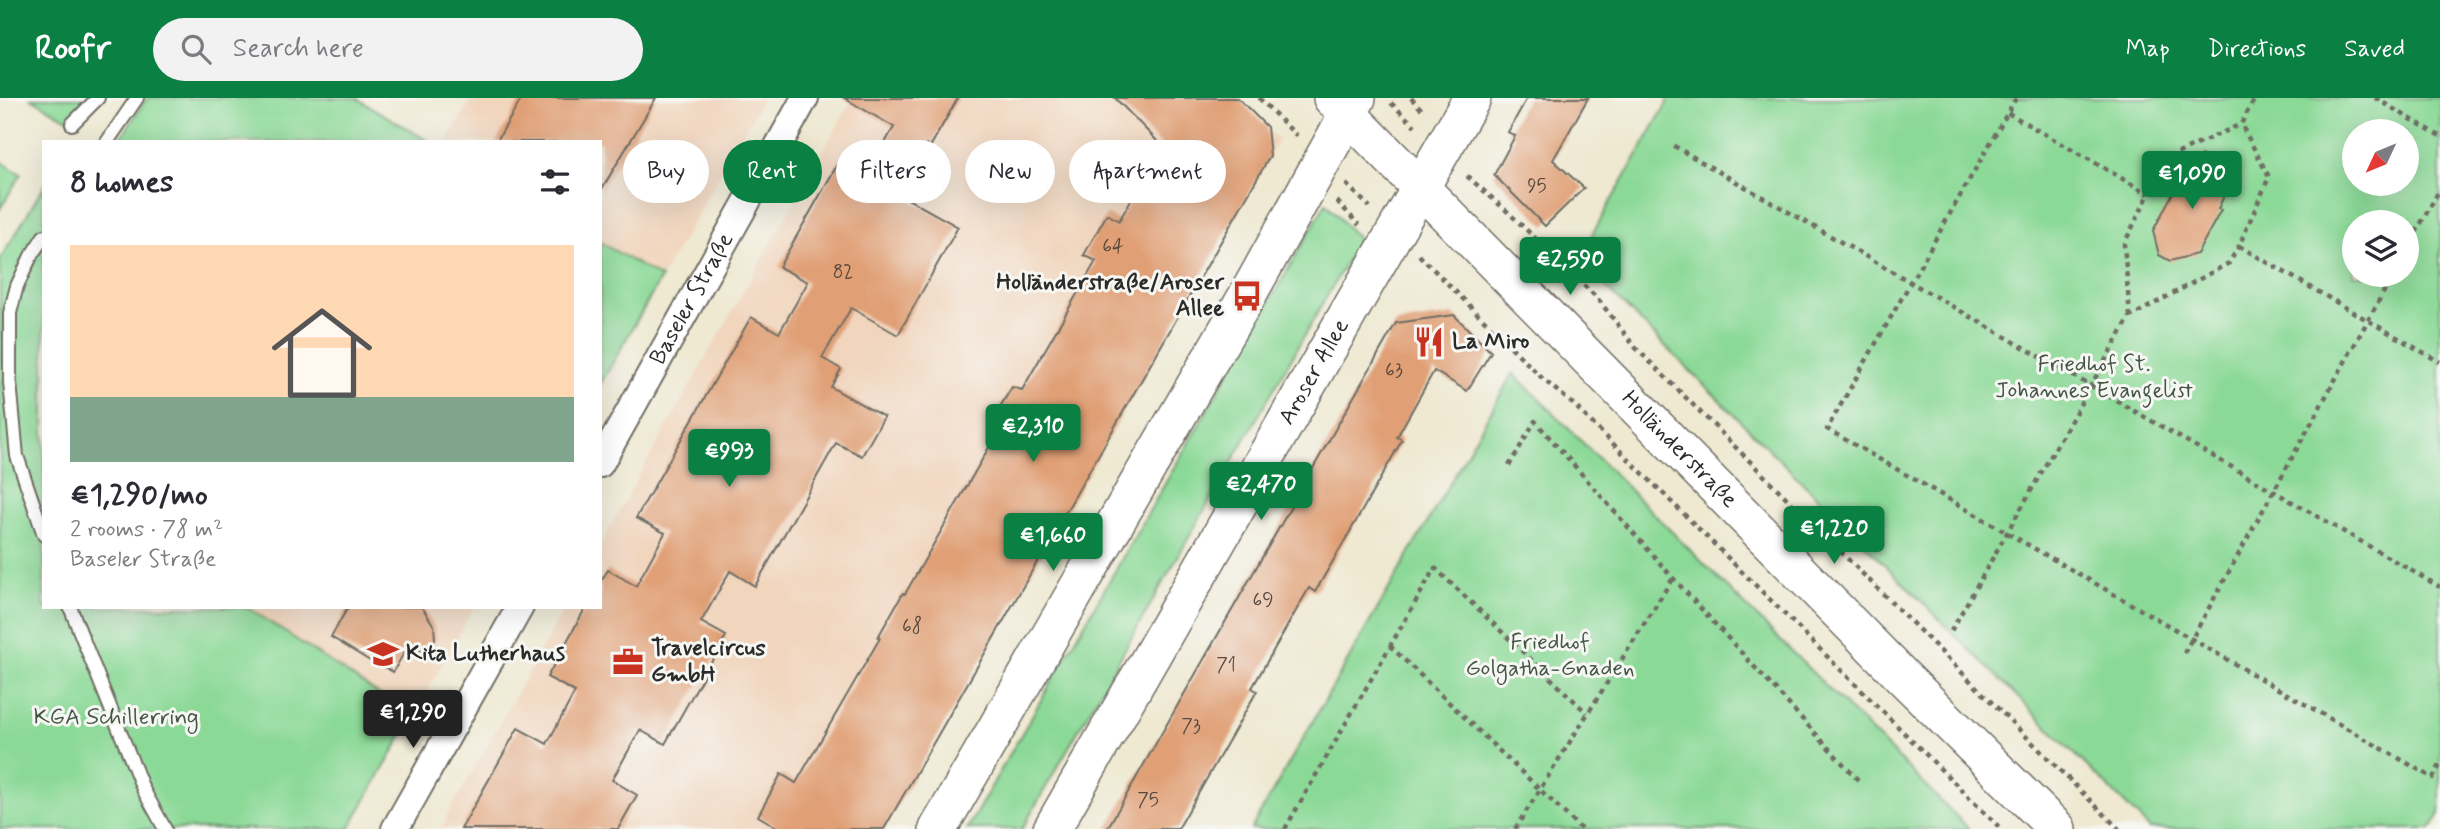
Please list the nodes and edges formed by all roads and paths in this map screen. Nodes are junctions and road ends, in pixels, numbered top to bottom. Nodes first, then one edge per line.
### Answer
1 (98, 98) edge
2 (137, 98) edge
3 (805, 98) edge
4 (1411, 98) edge
5 (1472, 98) edge
6 (2016, 98) edge
7 (2255, 98) edge
8 (2375, 98) edge
9 (1346, 103) edge
10 (2008, 113) junction
11 (1429, 118) dead end
12 (72, 124) dead end
13 (2241, 124) junction
14 (2440, 136) edge
15 (108, 140) edge
16 (1674, 146) dead end
17 (1340, 178) dead end
18 (1421, 187) junction
19 (2440, 189) edge
20 (1331, 194) dead end
21 (2149, 194) junction
22 (1492, 200) dead end
23 (1375, 212) dead end
24 (2419, 227) edge
25 (1364, 231) dead end
26 (42, 239) edge
27 (2239, 246) junction
28 (1443, 279) dead end
29 (1911, 282) junction
30 (2386, 287) edge
31 (2130, 317) junction
32 (2367, 320) junction
33 (2440, 362) edge
34 (2091, 385) junction
35 (602, 460) edge
36 (1509, 466) dead end
37 (2273, 491) junction
38 (42, 530) edge
39 (2006, 532) junction
40 (1673, 578) junction
41 (2440, 587) edge
42 (71, 609) edge
43 (519, 609) edge
44 (1951, 631) dead end
45 (2192, 639) junction
46 (1390, 646) junction
47 (2184, 653) dead end
48 (1587, 713) junction
49 (2440, 765) edge
50 (1858, 780) dead end
51 (1539, 789) junction
52 (165, 829) edge
53 (395, 829) edge
54 (938, 829) edge
55 (1052, 829) edge
56 (1285, 829) edge
57 (1515, 829) edge
58 (1581, 829) edge
59 (2001, 829) edge
60 (2057, 829) edge
61 (2119, 829) edge

1 - 12 lane
2 - 15 lane
3 - 35 street, Baseler Straße
4 - 11 path
5 - 18 main road, Aroser Allee
6 - 10 path
7 - 13 path
8 - 14 path
9 - 18 main road, Holländerstraße
9 - 54 main road
10 - 21 path
10 - 29 path
13 - 21 path
13 - 27 path
16 - 29 path
17 - 23 path
18 - 55 main road, Aroser Allee
18 - 60 main road, Holländerstraße
19 - 24 path
20 - 25 path
21 - 31 path
22 - 61 path
26 - 38 lane
27 - 31 path
27 - 32 path
28 - 59 path
29 - 34 path
29 - 39 path
30 - 32 path
31 - 34 path
32 - 33 path
32 - 37 path
34 - 37 path
34 - 39 path
36 - 40 path
37 - 41 path
37 - 45 path
39 - 44 path
39 - 45 path
40 - 48 path
40 - 50 path
42 - 52 lane
43 - 53 street
45 - 47 path
45 - 49 path
46 - 48 path
46 - 51 path
46 - 56 path
48 - 51 path
51 - 57 path
51 - 58 path

